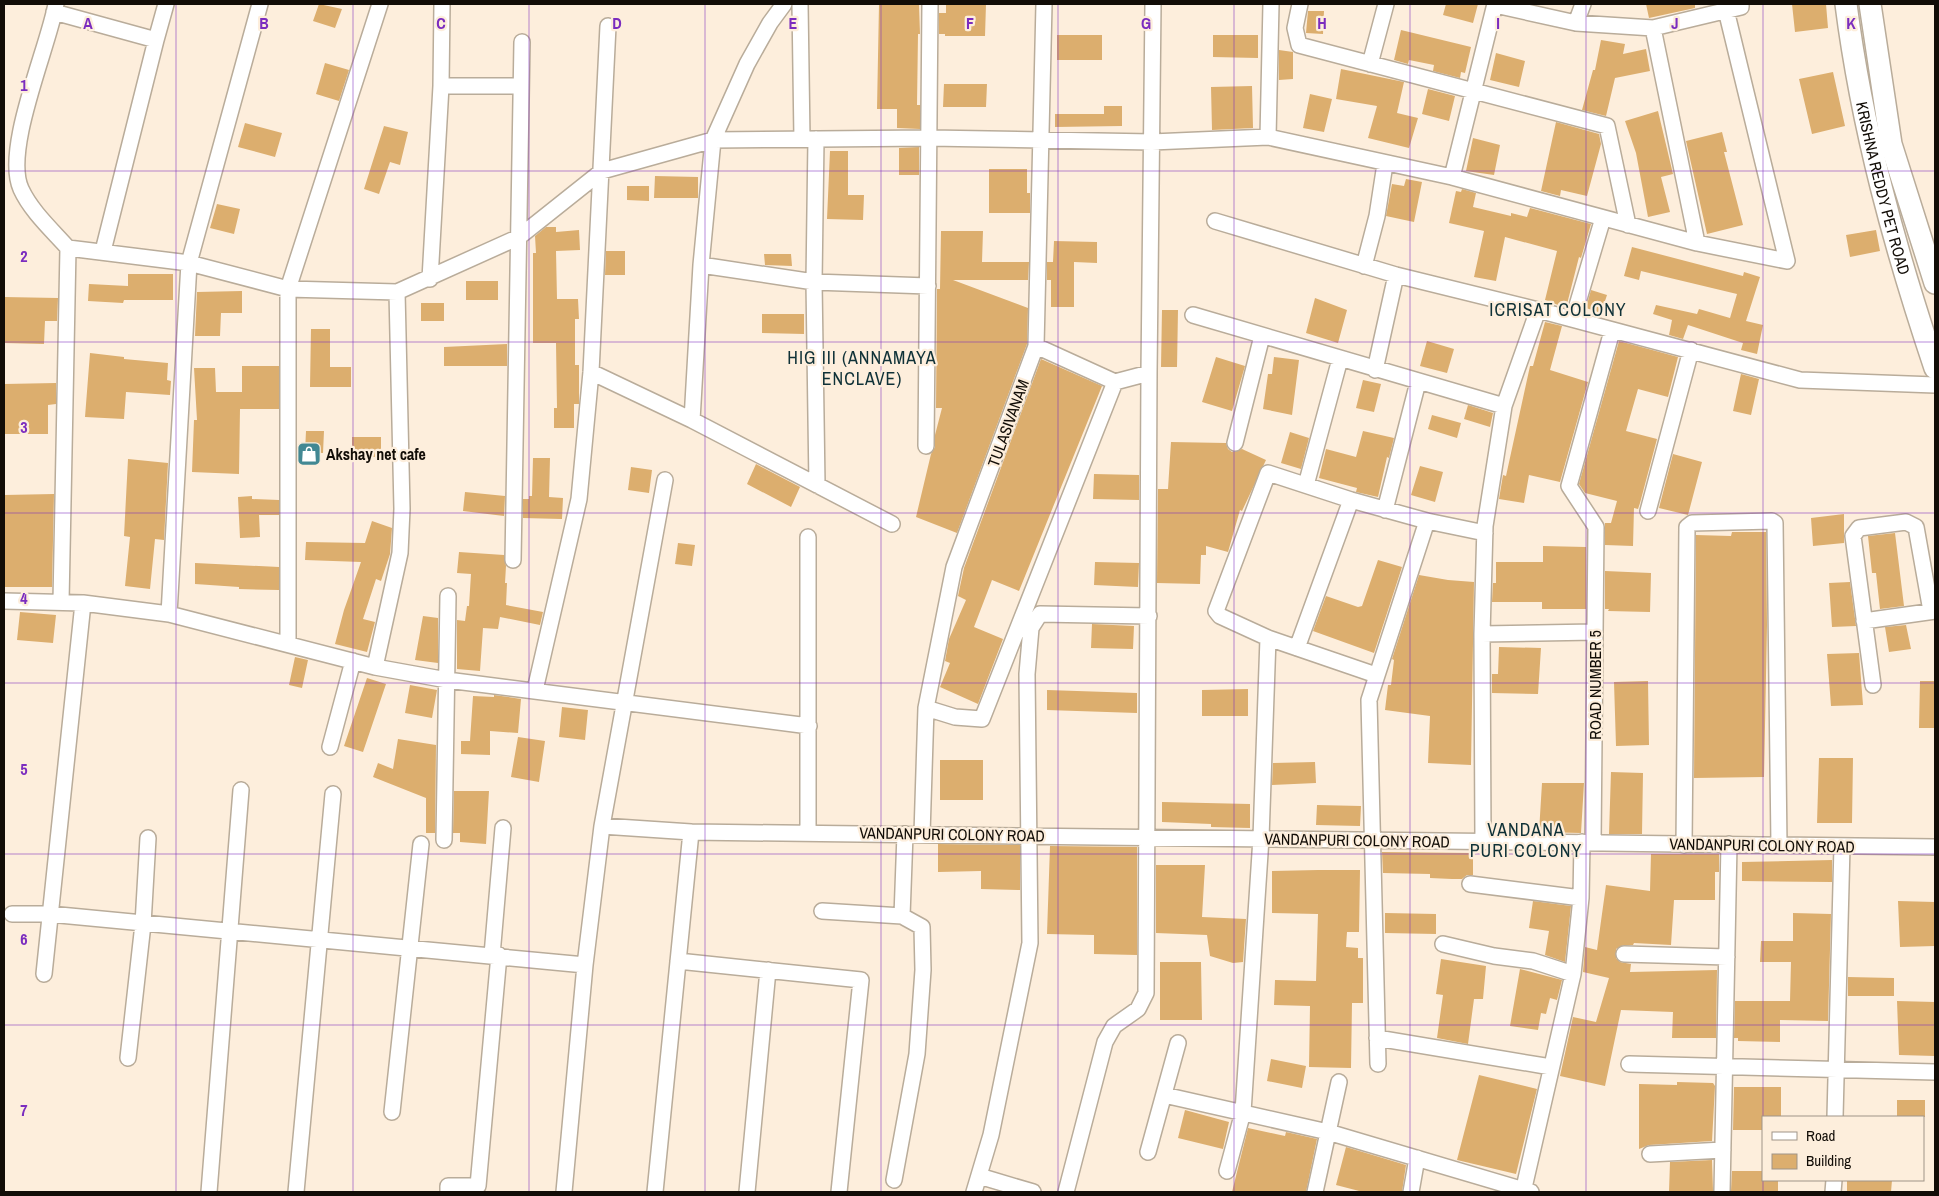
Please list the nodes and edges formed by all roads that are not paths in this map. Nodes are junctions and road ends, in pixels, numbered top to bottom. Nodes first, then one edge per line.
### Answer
1 (166, 4) edge
2 (260, 4) edge
3 (380, 4) edge
4 (442, 4) edge
5 (784, 4) edge
6 (800, 4) edge
7 (930, 4) edge
8 (1044, 4) edge
9 (1153, 4) edge
10 (1271, 4) edge
11 (1300, 4) edge
12 (1386, 4) edge
13 (1583, 4) edge
14 (1741, 4) edge
15 (1846, 4) edge
16 (1870, 4) edge
17 (1495, 5) edge
18 (55, 8) edge
19 (1726, 10) junction
20 (1576, 23) junction
21 (608, 26) dead end
22 (1653, 28) junction
23 (156, 40) junction
24 (522, 42) dead end
25 (1370, 64) junction
26 (441, 86) junction
27 (521, 86) junction
28 (1473, 91) junction
29 (1268, 137) junction
30 (930, 138) junction
31 (809, 139) junction
32 (1041, 139) junction
33 (713, 140) junction
34 (1152, 142) junction
35 (1386, 164) junction
36 (602, 171) junction
37 (1452, 177) junction
38 (1603, 218) junction
39 (1215, 221) dead end
40 (1628, 225) junction
41 (519, 237) junction
42 (1697, 242) junction
43 (68, 248) junction
44 (103, 252) junction
45 (189, 263) junction
46 (701, 265) junction
47 (1364, 266) junction
48 (1396, 275) junction
49 (430, 279) junction
50 (814, 282) junction
51 (1935, 284) edge
52 (928, 286) junction
53 (288, 288) junction
54 (397, 292) junction
55 (1538, 310) junction
56 (1193, 315) dead end
57 (1573, 319) junction
58 (1612, 331) junction
59 (1262, 336) junction
60 (1036, 346) junction
61 (1691, 350) junction
62 (1340, 359) junction
63 (1935, 368) edge
64 (1375, 370) junction
65 (591, 372) junction
66 (1149, 374) junction
67 (1115, 382) junction
68 (1418, 382) junction
69 (1935, 385) edge
70 (1504, 406) junction
71 (692, 420) junction
72 (1235, 443) dead end
73 (926, 446) dead end
74 (665, 480) dead end
75 (817, 485) junction
76 (1306, 485) junction
77 (1351, 500) junction
78 (1386, 510) junction
79 (1648, 512) dead end
80 (1427, 521) junction
81 (892, 524) dead end
82 (1485, 533) junction
83 (808, 537) dead end
84 (513, 560) dead end
85 (448, 596) dead end
86 (4, 601) edge
87 (61, 602) junction
88 (83, 603) junction
89 (1933, 611) edge
90 (169, 614) junction
91 (1150, 616) junction
92 (1864, 620) junction
93 (1595, 632) junction
94 (1482, 634) junction
95 (1268, 638) junction
96 (288, 643) junction
97 (1297, 648) junction
98 (354, 661) junction
99 (375, 666) junction
100 (1376, 676) junction
101 (448, 680) junction
102 (1873, 685) dead end
103 (536, 690) junction
104 (623, 702) junction
105 (926, 708) junction
106 (809, 726) junction
107 (330, 748) dead end
108 (241, 790) dead end
109 (333, 794) dead end
110 (602, 826) junction
111 (503, 828) dead end
112 (691, 832) junction
113 (808, 832) junction
114 (905, 834) junction
115 (922, 834) junction
116 (1030, 836) junction
117 (1148, 837) junction
118 (148, 838) dead end
119 (1261, 838) junction
120 (444, 840) dead end
121 (1372, 840) junction
122 (1483, 841) junction
123 (1588, 843) junction
124 (421, 844) dead end
125 (1729, 844) junction
126 (1684, 845) junction
127 (1778, 845) junction
128 (1842, 846) junction
129 (1935, 847) edge
130 (1470, 884) dead end
131 (1581, 898) junction
132 (822, 911) dead end
133 (12, 914) dead end
134 (50, 914) junction
135 (902, 916) junction
136 (143, 924) junction
137 (232, 930) junction
138 (320, 938) junction
139 (1443, 944) dead end
140 (409, 947) junction
141 (1624, 954) dead end
142 (496, 955) junction
143 (1727, 957) junction
144 (678, 961) junction
145 (584, 965) junction
146 (768, 970) junction
147 (44, 974) dead end
148 (1573, 974) junction
149 (1377, 1038) junction
150 (1178, 1043) dead end
151 (128, 1058) dead end
152 (1378, 1064) dead end
153 (1629, 1064) dead end
154 (1724, 1066) junction
155 (1551, 1067) junction
156 (1836, 1070) junction
157 (1935, 1072) edge
158 (1339, 1082) dead end
159 (1164, 1095) junction
160 (392, 1112) dead end
161 (1243, 1112) junction
162 (1835, 1116) edge
163 (1328, 1132) junction
164 (1723, 1150) junction
165 (1148, 1152) dead end
166 (1650, 1154) dead end
167 (1417, 1158) junction
168 (1227, 1171) dead end
169 (979, 1176) junction
170 (894, 1180) dead end
171 (1526, 1191) edge
172 (210, 1192) edge
173 (296, 1192) edge
174 (448, 1192) edge
175 (564, 1192) edge
176 (654, 1192) edge
177 (747, 1192) edge
178 (839, 1192) edge
179 (974, 1192) edge
180 (1033, 1192) edge
181 (1066, 1192) edge
182 (1315, 1192) edge
183 (1412, 1192) edge
184 (1722, 1192) edge

1 - 23 street
2 - 45 street
3 - 53 street
4 - 26 street
5 - 33 street
6 - 31 street
7 - 30 street
8 - 32 street, TULASIVANAM
9 - 34 street
10 - 29 street
11 - 25 street
12 - 25 street
13 - 20 street
14 - 19 street
15 - 63 main road, KRISHNA REDDY PET ROAD
16 - 51 main road, KRISHNA REDDY PET ROAD
17 - 20 street
17 - 28 street
18 - 23 street
18 - 43 street
19 - 22 street
19 - 42 street
20 - 22 street
21 - 36 street
22 - 42 street
23 - 44 street
24 - 27 street
25 - 28 street
26 - 27 street
26 - 49 street
27 - 41 street
28 - 37 street
28 - 40 street
29 - 34 street
29 - 35 street
30 - 31 street
30 - 32 street
30 - 52 street
31 - 33 street
31 - 50 street
32 - 34 street
32 - 60 street, TULASIVANAM
33 - 36 street
33 - 46 street
34 - 66 street
35 - 37 street
35 - 47 street
36 - 41 street
36 - 65 street
37 - 38 street
38 - 40 street
38 - 57 street
39 - 47 street
40 - 42 street
41 - 49 street
41 - 84 street
43 - 44 street
43 - 87 street
44 - 45 street
45 - 53 street
45 - 90 street
46 - 50 street
46 - 71 street
47 - 48 street
48 - 55 street
48 - 64 street
49 - 54 street
50 - 52 street
50 - 75 street
52 - 73 street
53 - 54 street
53 - 96 street
54 - 99 street
55 - 57 street
55 - 70 street
56 - 59 street
57 - 58 street
58 - 61 street
58 - 93 street, ROAD NUMBER 5
59 - 62 street
59 - 72 street
60 - 67 street
60 - 105 street, TULASIVANAM
61 - 69 street
61 - 79 street
62 - 64 street
62 - 76 street
64 - 68 street
65 - 71 street
65 - 103 street
66 - 67 street
66 - 91 street
67 - 105 street
68 - 70 street
68 - 78 street
70 - 82 street
71 - 75 street
74 - 104 street
75 - 81 street
76 - 77 street
76 - 95 street
77 - 78 street
77 - 97 street
78 - 80 street
80 - 82 street
80 - 100 street
82 - 94 street
83 - 106 street
85 - 101 street
86 - 87 street
87 - 88 street
88 - 90 street
88 - 134 street
89 - 92 street
89 - 92 street
90 - 96 street
91 - 116 street
91 - 117 street
92 - 102 street
93 - 94 street
93 - 123 street, ROAD NUMBER 5
94 - 122 street
95 - 97 street
95 - 119 street
96 - 98 street
97 - 100 street
98 - 99 street
98 - 107 street
99 - 101 street
100 - 121 street
101 - 103 street
101 - 120 street
103 - 104 street
104 - 106 street
104 - 110 street
105 - 115 street, TULASIVANAM
106 - 113 street
108 - 137 street
109 - 138 street
110 - 112 street, VANDANPURI COLONY ROAD
110 - 145 street
111 - 142 street
112 - 113 street, VANDANPURI COLONY ROAD
112 - 144 street
113 - 114 street, VANDANPURI COLONY ROAD
114 - 115 street, VANDANPURI COLONY ROAD
114 - 135 street
115 - 116 street, VANDANPURI COLONY ROAD
116 - 117 street, VANDANPURI COLONY ROAD
116 - 169 street
117 - 119 street, VANDANPURI COLONY ROAD
117 - 181 street
118 - 136 street
119 - 121 street, VANDANPURI COLONY ROAD
119 - 161 street
121 - 122 street, VANDANPURI COLONY ROAD
121 - 149 street
122 - 123 street, VANDANPURI COLONY ROAD
123 - 126 street, VANDANPURI COLONY ROAD
123 - 131 street, ROAD NUMBER 5
124 - 140 street
125 - 126 street, VANDANPURI COLONY ROAD
125 - 127 street, VANDANPURI COLONY ROAD
125 - 143 street
126 - 127 street
127 - 128 street, VANDANPURI COLONY ROAD
128 - 129 street, VANDANPURI COLONY ROAD
128 - 156 street
130 - 131 street
131 - 148 street, ROAD NUMBER 5
132 - 135 street
133 - 134 street
134 - 136 street
134 - 147 street
135 - 170 street
136 - 137 street
136 - 151 street
137 - 138 street
137 - 172 street
138 - 140 street
138 - 173 street
139 - 148 street
140 - 142 street
140 - 160 street
141 - 143 street
142 - 145 street
142 - 174 street
143 - 154 street
144 - 146 street
144 - 176 street
145 - 175 street
146 - 177 street
146 - 178 street
148 - 155 street, ROAD NUMBER 5
149 - 152 street
149 - 155 street
150 - 159 street
153 - 154 street
154 - 156 street
154 - 164 street
155 - 171 street, ROAD NUMBER 5
156 - 157 street
156 - 162 street
158 - 163 street
159 - 161 street
159 - 165 street
161 - 163 street
161 - 168 street
163 - 167 street
163 - 182 street
164 - 166 street
164 - 184 street
167 - 171 street
167 - 183 street
169 - 179 street
169 - 180 street

